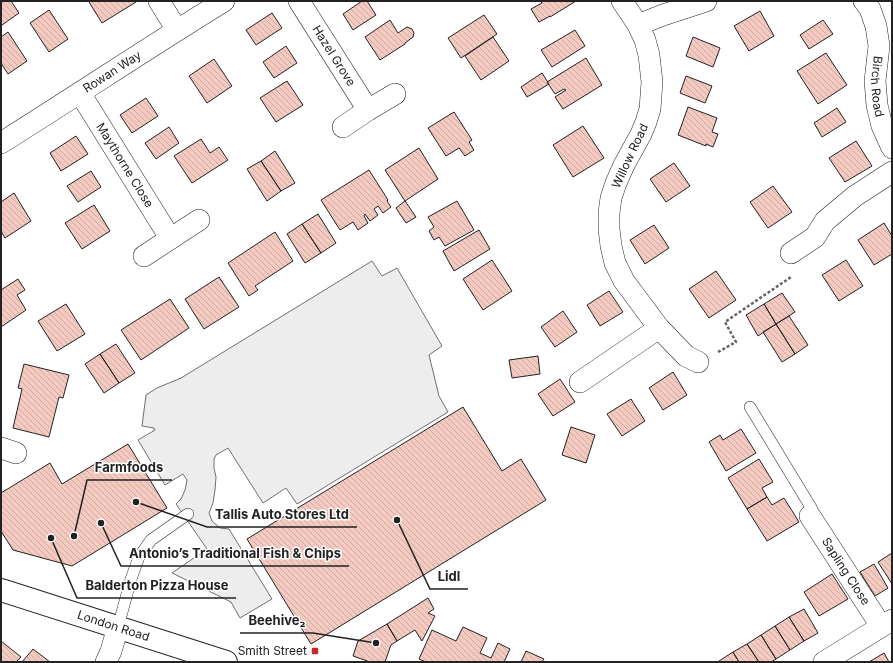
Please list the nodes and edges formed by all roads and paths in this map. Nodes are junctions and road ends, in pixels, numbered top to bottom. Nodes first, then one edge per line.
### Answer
1 (159, 1) edge
2 (224, 1) edge
3 (299, 1) edge
4 (622, 1) edge
5 (706, 1) edge
6 (864, 1) edge
7 (638, 25) junction
8 (177, 30) junction
9 (80, 93) junction
10 (395, 94) dead end
11 (368, 110) junction
12 (343, 127) dead end
13 (1, 143) edge
14 (892, 148) edge
15 (892, 172) edge
16 (199, 220) dead end
17 (170, 238) junction
18 (791, 253) joint
19 (144, 256) dead end
20 (659, 328) junction
21 (698, 362) joint
22 (580, 382) dead end
23 (750, 407) dead end
24 (188, 514) dead end
25 (810, 516) joint
26 (1, 590) edge
27 (887, 623) edge
28 (118, 627) junction
29 (106, 662) edge
30 (226, 662) edge
31 (824, 662) edge

1 - 8 street
2 - 8 street, Rowan Way
3 - 11 street, Hazel Grove
4 - 7 street, Willow Road
5 - 7 street
6 - 14 street, Birch Road
7 - 20 street, Willow Road
8 - 9 street, Rowan Way
9 - 13 street, Rowan Way
9 - 17 street, Maythorne Close
10 - 11 street
11 - 12 street
15 - 18 street
16 - 17 street
17 - 19 street
18 - 21 path
20 - 21 street, Willow Road
20 - 22 street
23 - 25 lane
24 - 28 lane
25 - 27 street, Sapling Close
26 - 28 main road, London Road
27 - 31 street
28 - 29 street
28 - 30 main road, London Road

